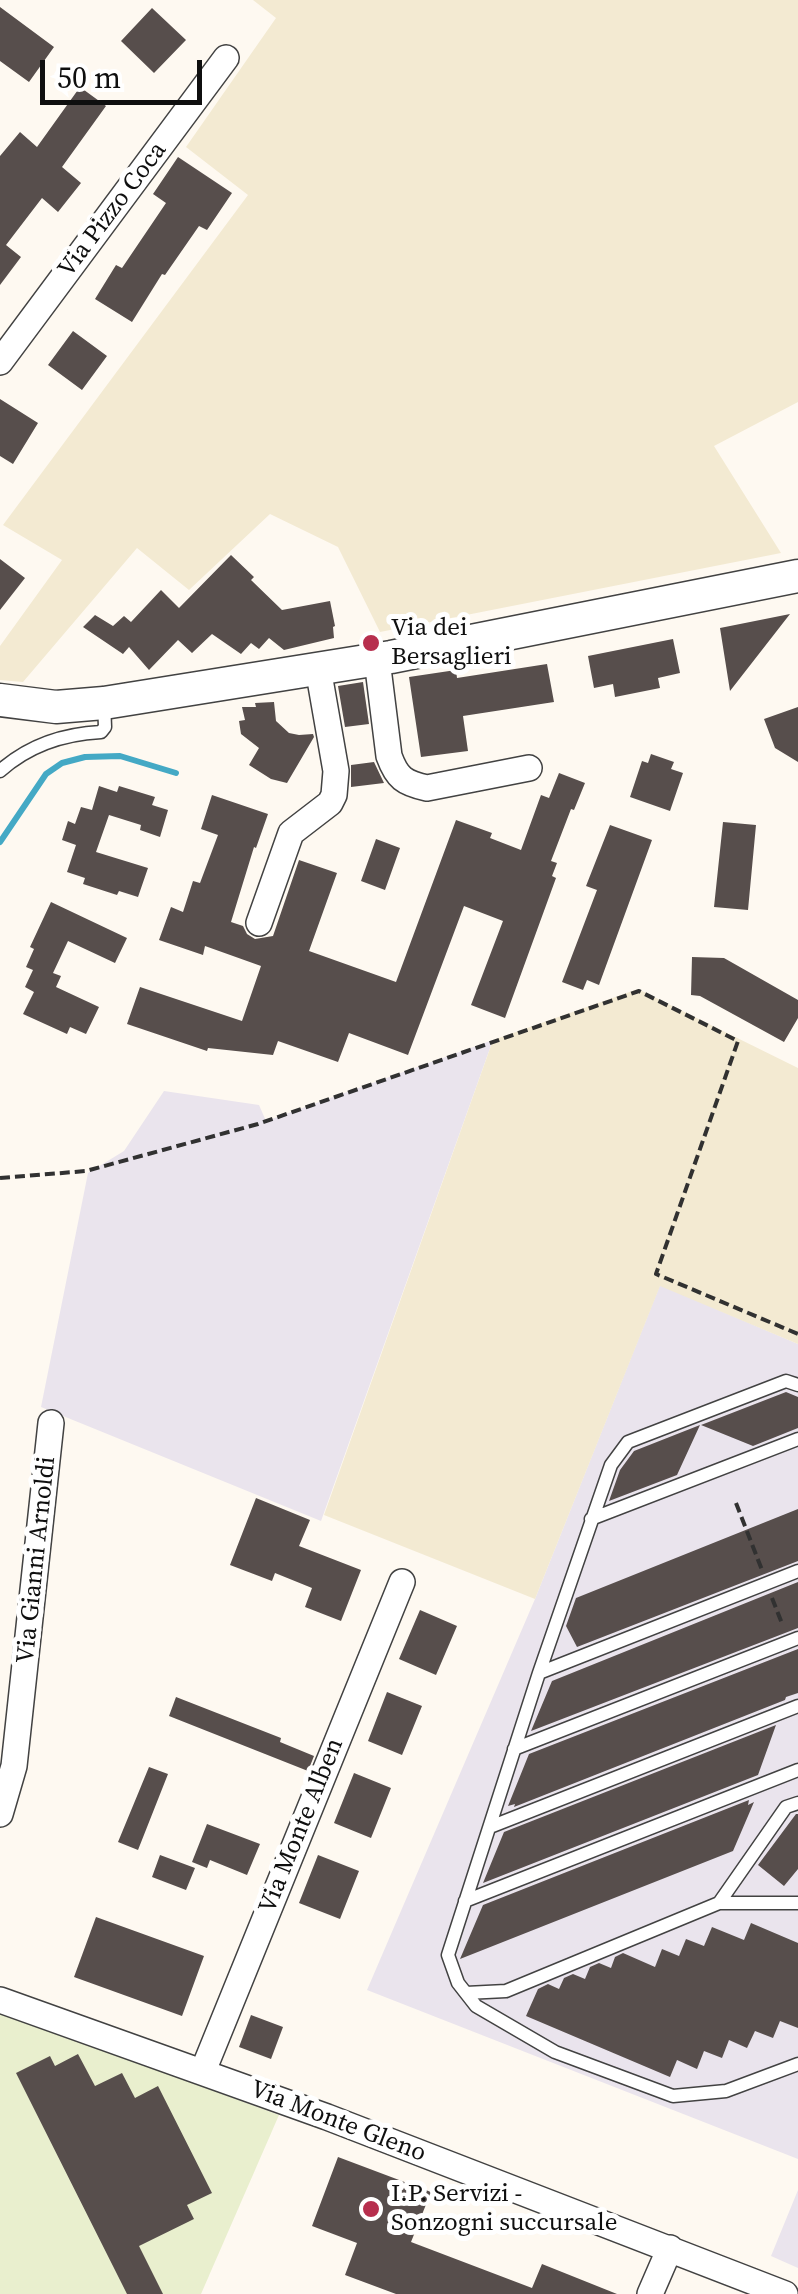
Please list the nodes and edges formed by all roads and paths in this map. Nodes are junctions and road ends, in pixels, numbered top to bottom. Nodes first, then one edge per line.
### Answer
1 (226, 58) dead end
2 (0, 362) edge
3 (798, 576) edge
4 (377, 660) junction
5 (318, 668) junction
6 (0, 700) edge
7 (104, 704) junction
8 (529, 768) dead end
9 (0, 771) edge
10 (259, 922) dead end
11 (0, 1178) edge
12 (798, 1334) edge
13 (798, 1385) edge
14 (52, 1423) dead end
15 (798, 1438) edge
16 (591, 1519) junction
17 (798, 1571) edge
18 (402, 1582) dead end
19 (798, 1638) edge
20 (538, 1673) junction
21 (798, 1706) edge
22 (514, 1749) junction
23 (798, 1770) edge
24 (798, 1803) edge
25 (0, 1814) edge
26 (490, 1827) junction
27 (465, 1901) junction
28 (719, 1903) junction
29 (798, 1903) edge
30 (466, 1993) junction
31 (0, 2000) edge
32 (798, 2064) edge
33 (203, 2071) junction
34 (670, 2248) junction
35 (650, 2294) edge
36 (785, 2294) edge

1 - 2 street, Via Pizzo Coca
3 - 4 street
4 - 5 street
4 - 8 street
5 - 7 street
5 - 10 street
6 - 7 street
7 - 9 lane
11 - 12 path
13 - 16 lane
14 - 25 street, Via Gianni Arnoldi
15 - 16 lane
16 - 20 lane
17 - 20 lane
18 - 33 street, Via Monte Alben
19 - 22 lane
20 - 22 lane
21 - 26 lane
22 - 26 lane
23 - 27 lane
24 - 28 lane
26 - 27 lane
27 - 30 lane
28 - 29 lane
28 - 30 lane
30 - 32 lane
31 - 33 street, Via Monte Gleno
33 - 34 street, Via Monte Gleno
34 - 35 street
34 - 36 street, Via Monte Gleno

